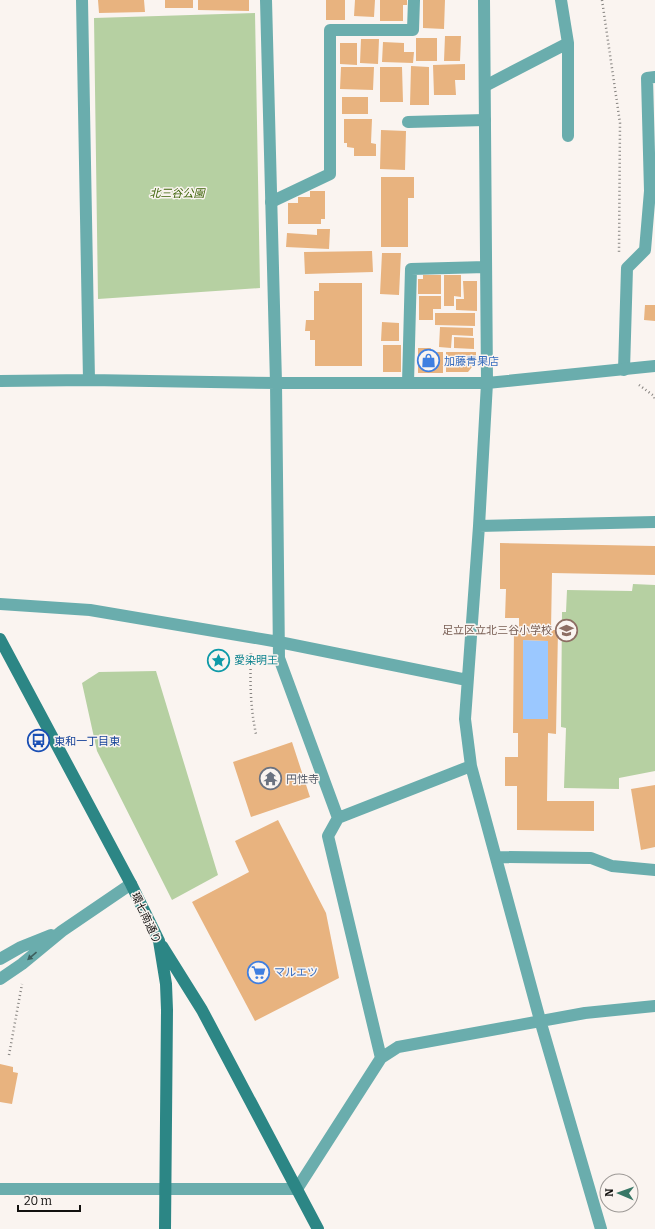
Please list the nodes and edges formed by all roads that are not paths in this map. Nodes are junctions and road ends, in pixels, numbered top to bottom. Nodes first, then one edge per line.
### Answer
1 (82, 0) edge
2 (266, 0) edge
3 (414, 0) edge
4 (484, 0) edge
5 (561, 0) edge
6 (568, 42) junction
7 (655, 77) edge
8 (485, 86) junction
9 (485, 120) junction
10 (408, 122) dead end
11 (568, 136) dead end
12 (271, 202) junction
13 (486, 267) junction
14 (655, 366) edge
15 (624, 370) junction
16 (89, 380) junction
17 (0, 381) edge
18 (276, 383) junction
19 (408, 383) junction
20 (487, 383) junction
21 (655, 522) edge
22 (479, 526) junction
23 (0, 604) edge
24 (0, 639) edge
25 (279, 642) junction
26 (468, 680) junction
27 (471, 766) junction
28 (338, 818) junction
29 (497, 856) junction
30 (655, 870) edge
31 (131, 884) junction
32 (62, 931) junction
33 (159, 941) junction
34 (0, 959) edge
35 (0, 979) edge
36 (655, 1006) edge
37 (540, 1020) junction
38 (381, 1058) junction
39 (0, 1189) edge
40 (166, 1189) junction
41 (297, 1189) junction
42 (165, 1229) edge
43 (318, 1229) edge
44 (601, 1229) edge

1 - 16 street
2 - 12 street
3 - 12 street
4 - 8 street
5 - 6 street
6 - 8 street
6 - 11 street
7 - 15 street
8 - 9 street
9 - 10 street
9 - 13 street
12 - 18 street
13 - 19 street
13 - 20 street
14 - 15 street
15 - 20 street
16 - 17 street
16 - 18 street
18 - 19 street
18 - 25 street
19 - 20 street
20 - 22 street
21 - 22 street
22 - 26 street
23 - 25 street
24 - 31 street, 環七南通り
25 - 26 street
25 - 28 street
26 - 27 street
27 - 28 street
27 - 29 street
28 - 38 street
29 - 30 street
29 - 37 street
31 - 32 street
31 - 33 street, 環七南通り
32 - 34 street
32 -> 35 street
33 - 40 street, 環七南通り
33 - 41 street
36 - 37 street
37 - 38 street
37 - 44 street
38 - 41 street
39 - 40 street
40 - 41 street
40 - 42 street, 環七南通り
41 - 43 street

